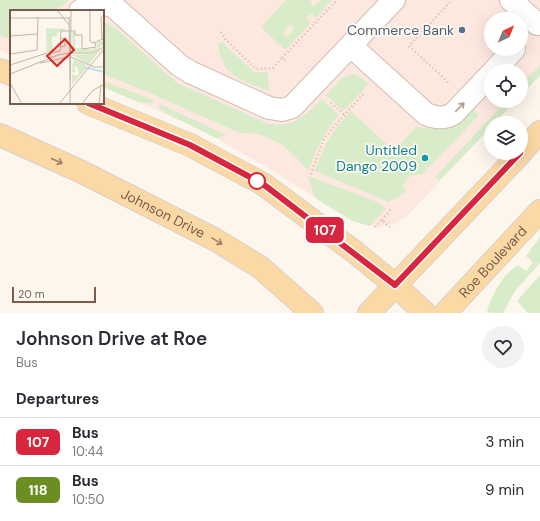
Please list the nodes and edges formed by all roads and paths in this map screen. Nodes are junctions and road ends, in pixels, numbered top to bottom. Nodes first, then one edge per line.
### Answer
1 (337, 0) edge
2 (394, 0) edge
3 (452, 0) edge
4 (511, 0) edge
5 (82, 10) edge
6 (538, 23) edge
7 (221, 32) dead end
8 (528, 34) edge
9 (351, 46) junction
10 (508, 56) edge
11 (500, 64) edge
12 (0, 70) edge
13 (10, 74) edge
14 (484, 81) edge
15 (451, 85) dead end
16 (368, 89) dead end
17 (329, 101) dead end
18 (90, 104) edge
19 (344, 114) junction
20 (540, 132) edge
21 (0, 135) edge
22 (528, 145) edge
23 (514, 160) edge
24 (311, 174) dead end
25 (392, 208) dead end
26 (540, 211) edge
27 (382, 220) junction
28 (375, 227) dead end
29 (391, 228) dead end
30 (395, 285) junction
31 (312, 313) edge
32 (369, 313) edge
33 (425, 313) edge
34 (446, 313) edge

1 - 7 path
2 - 9 lane
3 - 15 path
4 - 6 lane
5 - 9 lane
6 - 8 lane
9 -> 14 lane
10 - 11 lane
12 - 13 main road
16 - 19 path
17 - 19 path
18 - 30 main road
19 - 24 path
20 - 22 main road
21 -> 31 main road, Johnson Drive
23 - 30 main road
25 - 27 path
26 - 34 main road, Roe Boulevard
27 - 28 path
27 - 29 path
30 - 32 main road
30 - 33 main road

